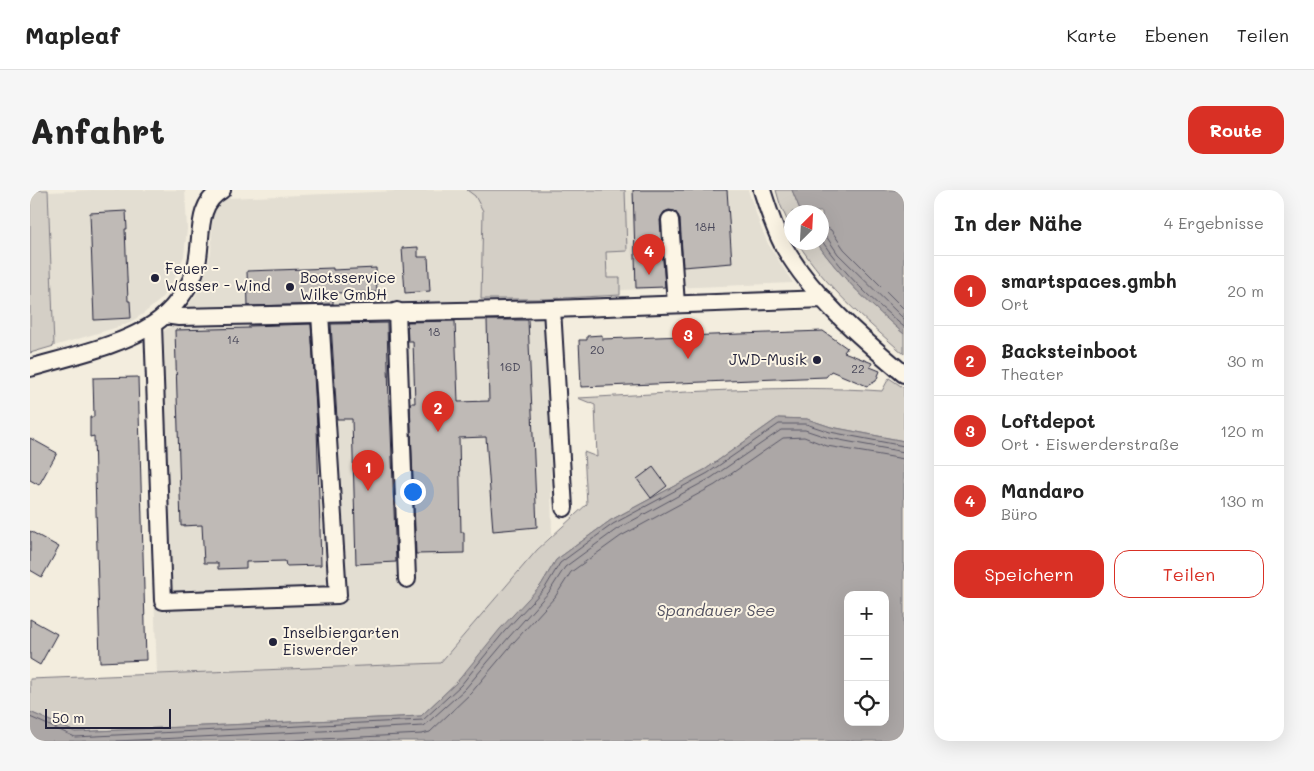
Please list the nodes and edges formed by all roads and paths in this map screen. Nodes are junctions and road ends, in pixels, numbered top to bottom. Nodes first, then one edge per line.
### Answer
1 (201, 190) edge
2 (222, 190) edge
3 (762, 190) edge
4 (202, 217) junction
5 (670, 220) dead end
6 (824, 299) junction
7 (676, 304) junction
8 (552, 309) junction
9 (398, 312) junction
10 (320, 314) junction
11 (159, 320) junction
12 (30, 368) edge
13 (904, 374) edge
14 (564, 508) dead end
15 (407, 579) dead end

1 - 4 street
2 - 4 street
3 - 6 street
4 - 11 street
5 - 7 street
6 - 7 street
6 - 13 street
7 - 8 street
8 - 9 street
8 - 14 street
9 - 10 street
9 - 15 street
10 - 11 street
10 - 11 street
11 - 12 street

